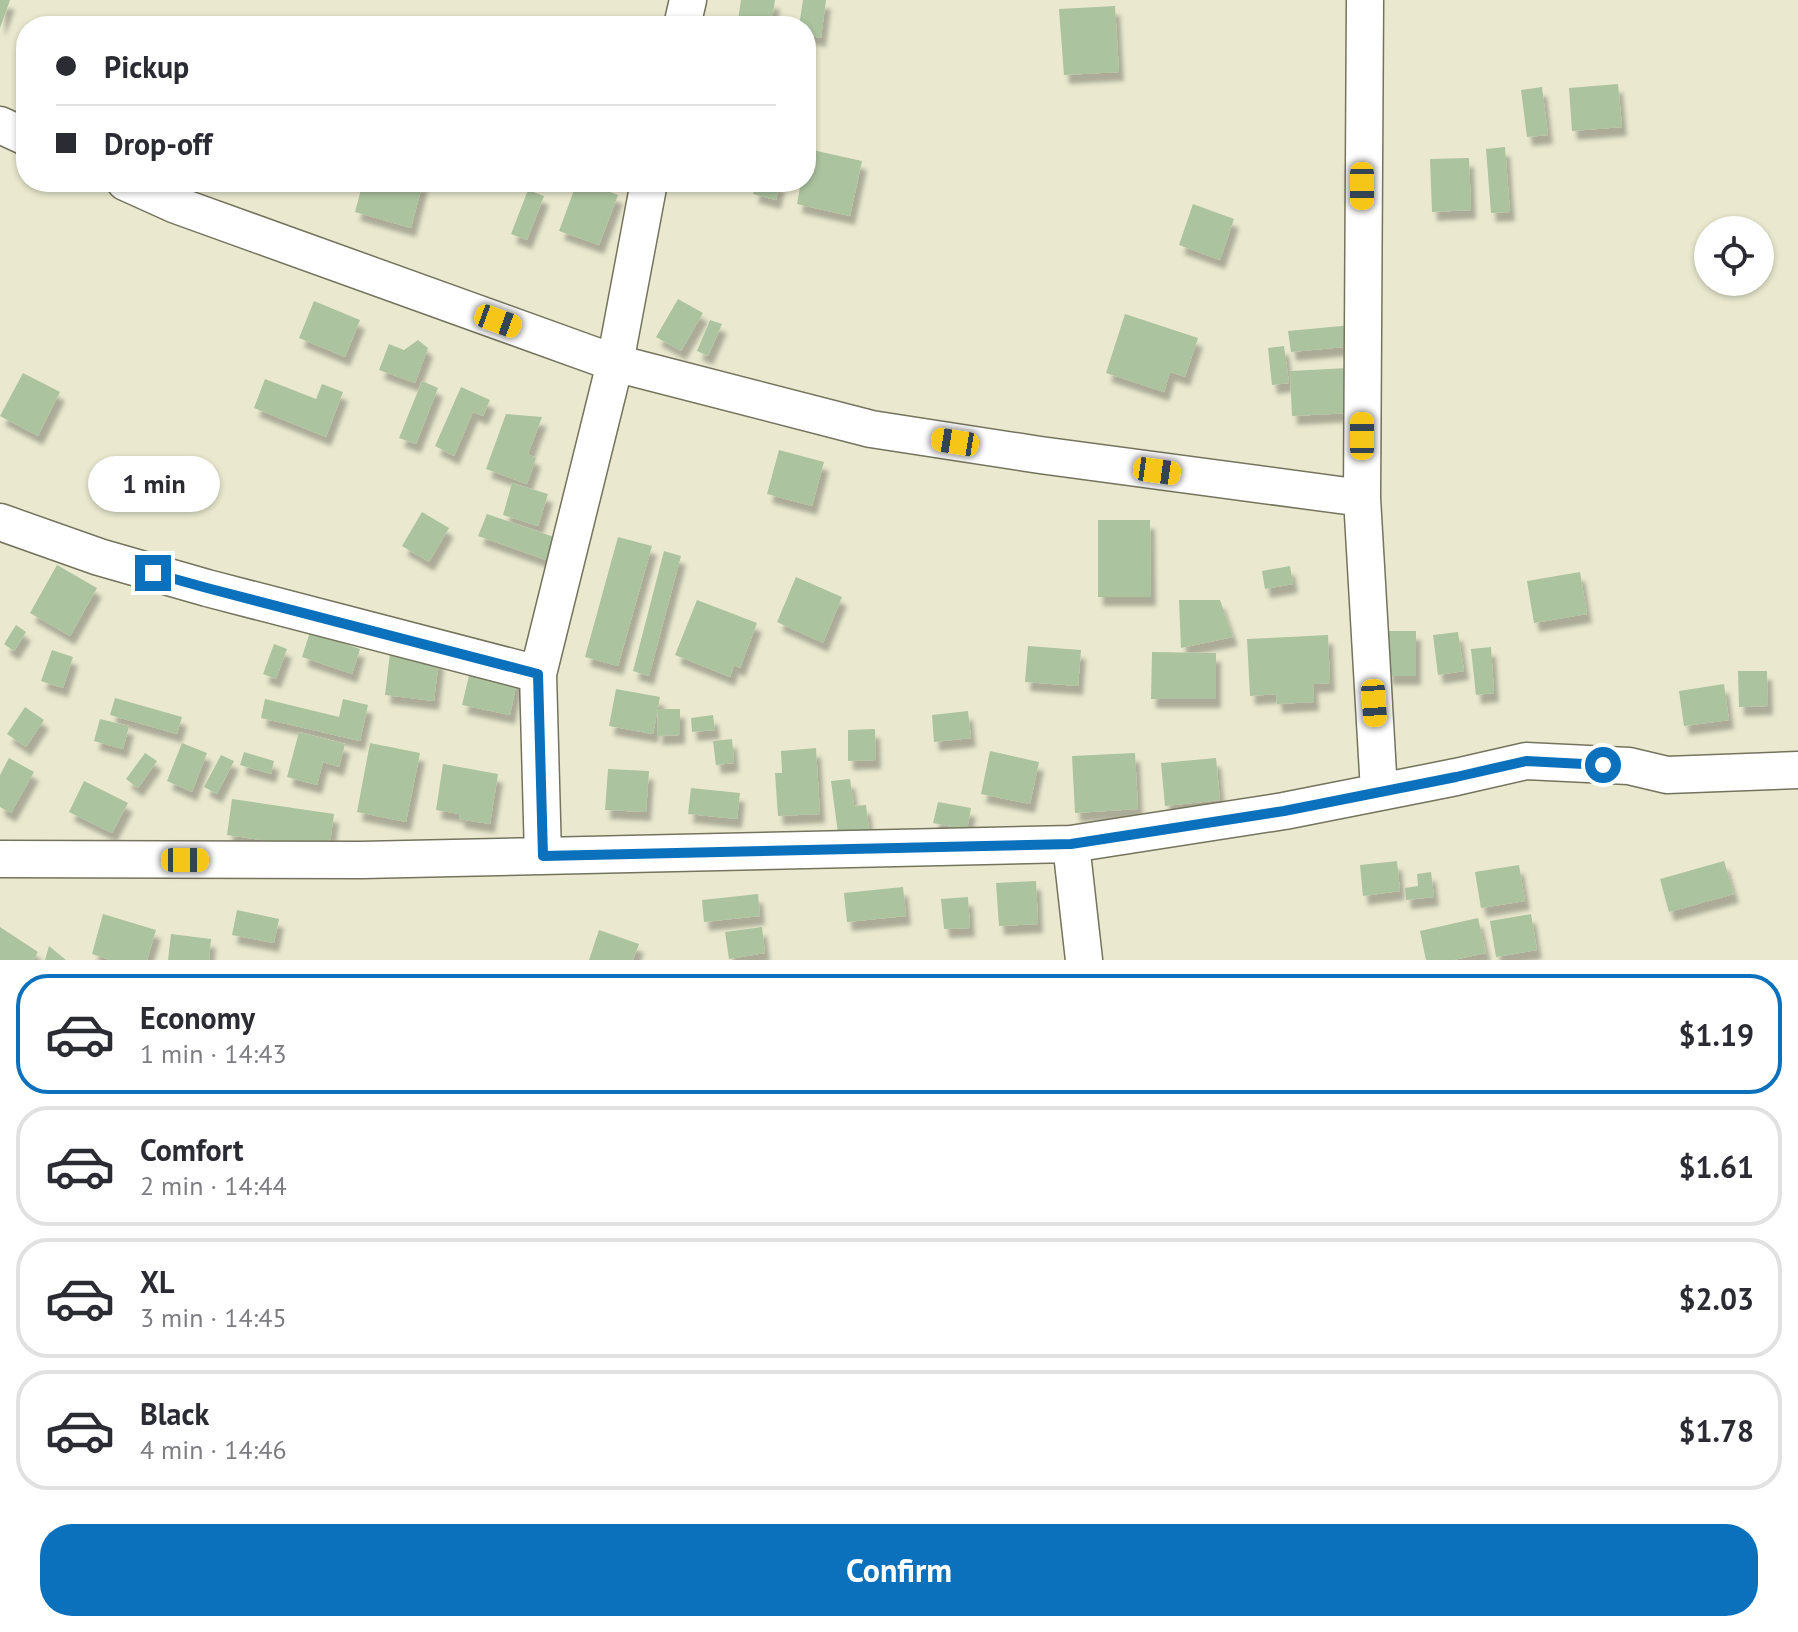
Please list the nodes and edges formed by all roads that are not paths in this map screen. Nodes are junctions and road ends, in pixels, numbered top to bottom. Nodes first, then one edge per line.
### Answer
1 (1365, 0) edge
2 (147, 192) edge
3 (647, 192) edge
4 (615, 363) junction
5 (1362, 498) junction
6 (0, 522) edge
7 (538, 674) junction
8 (1798, 770) edge
9 (1379, 791) junction
10 (1071, 844) junction
11 (543, 856) junction
12 (0, 859) edge
13 (1084, 960) edge

1 - 5 street
2 - 4 street
3 - 4 street
4 - 5 street
4 - 7 street
5 - 9 street
6 - 7 street
7 - 11 street
8 - 9 street
9 - 10 street
10 - 11 street
10 - 13 street
11 - 12 street

